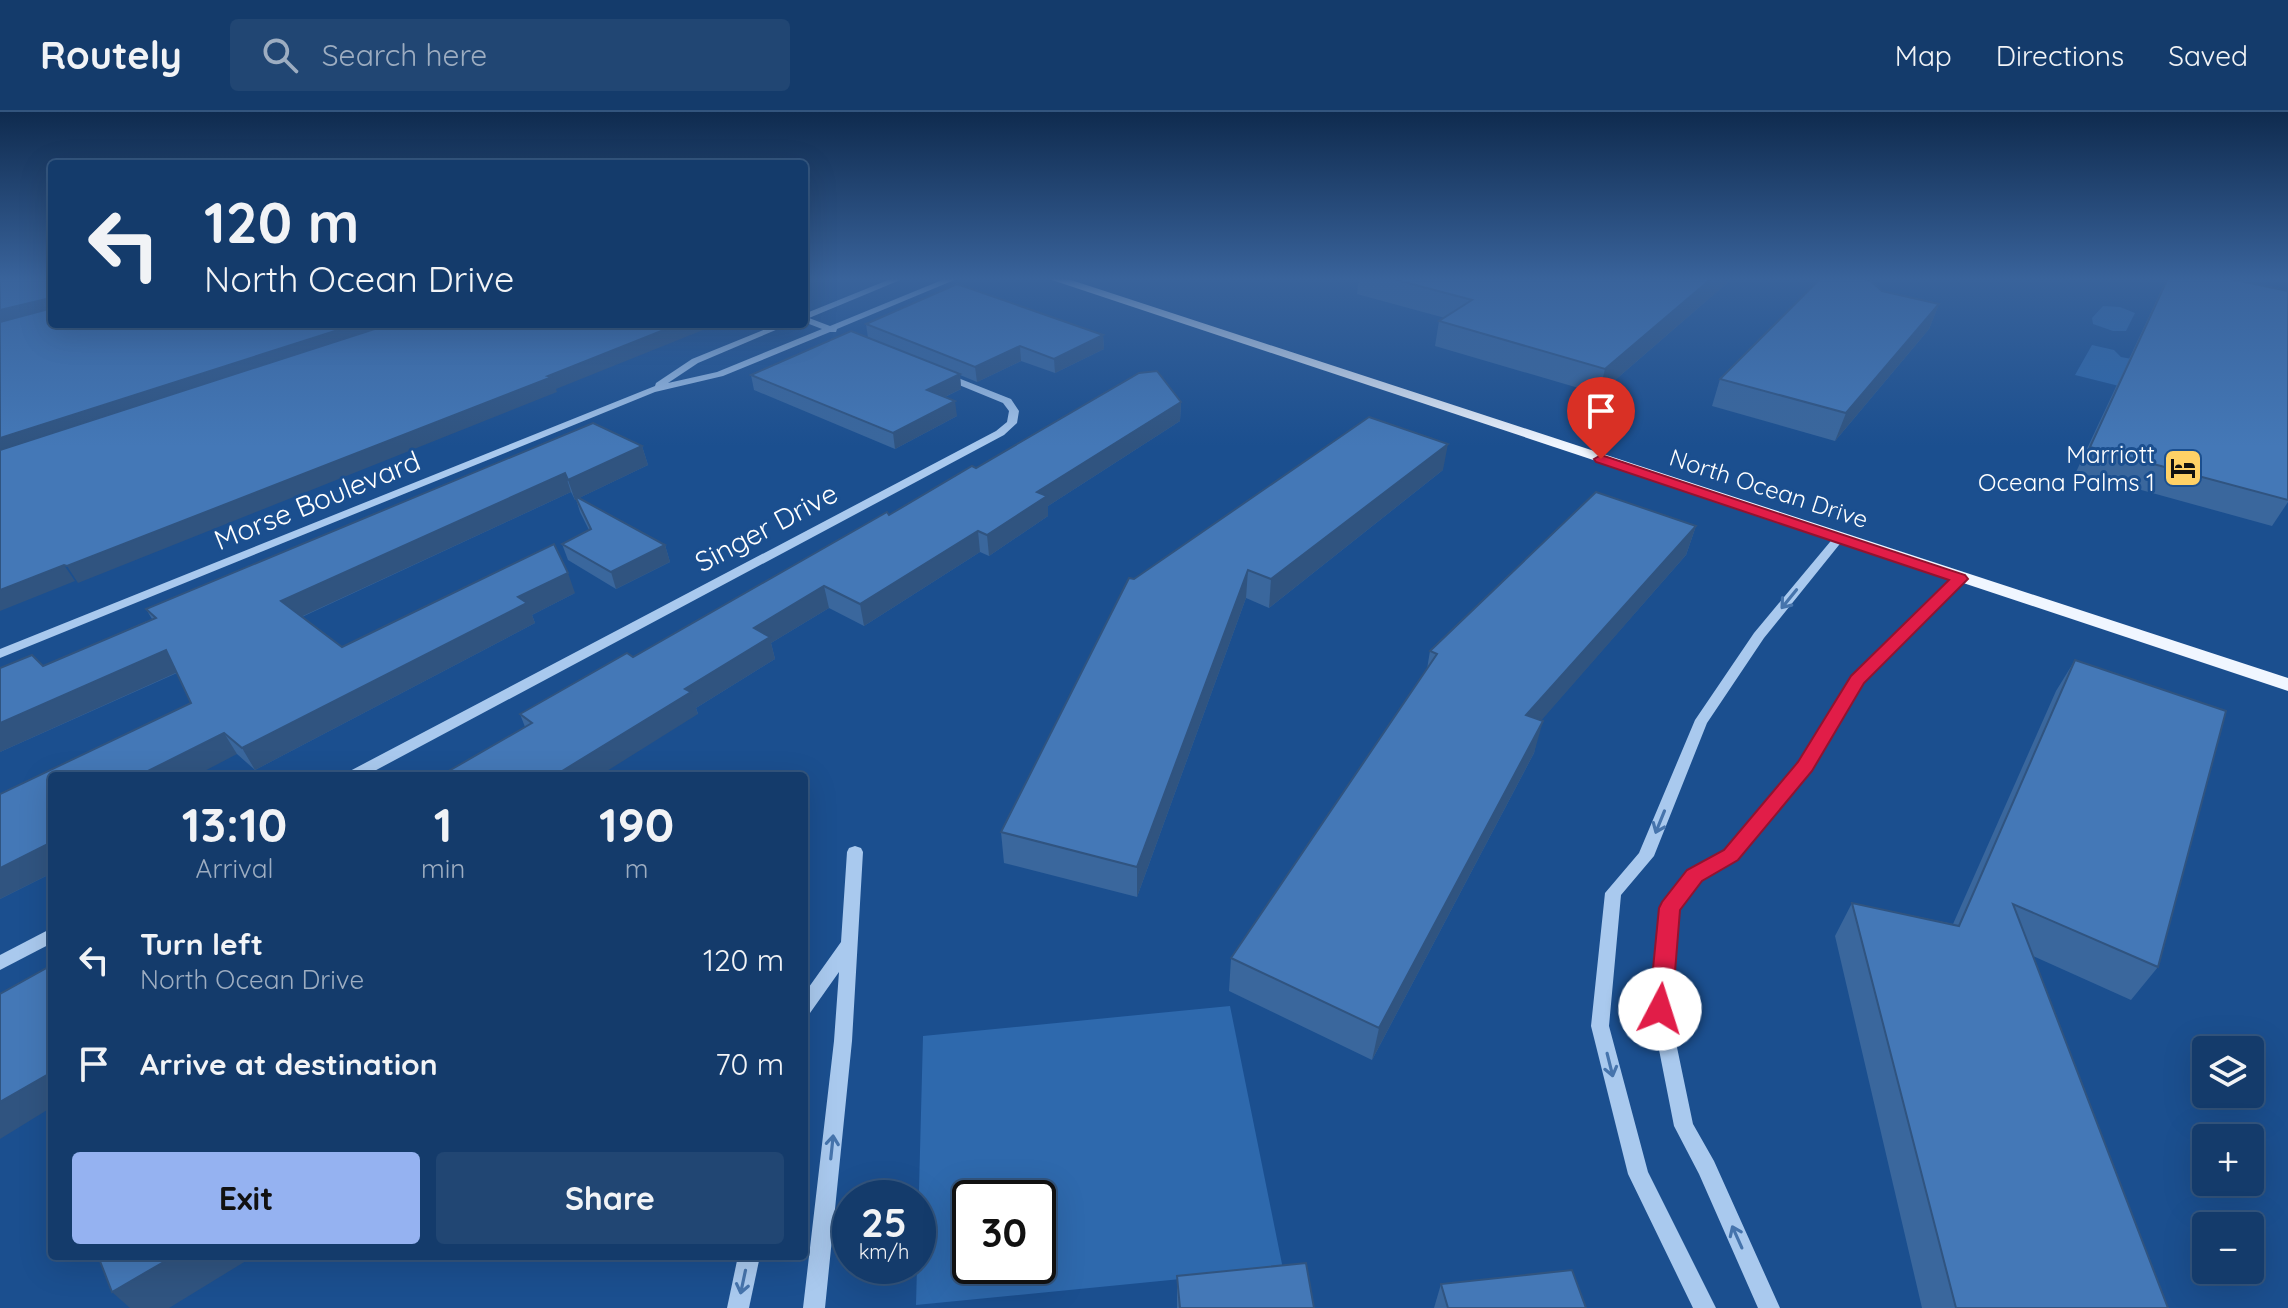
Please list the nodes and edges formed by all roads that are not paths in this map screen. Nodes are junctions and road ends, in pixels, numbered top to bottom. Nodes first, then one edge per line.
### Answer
1 (762, 334) edge
2 (817, 334) edge
3 (841, 334) edge
4 (1221, 334) edge
5 (844, 335) edge
6 (933, 371) edge
7 (652, 390) junction
8 (1839, 538) junction
9 (1960, 579) junction
10 (0, 654) edge
11 (2288, 685) edge
12 (361, 772) edge
13 (855, 852) dead end
14 (48, 937) edge
15 (849, 943) junction
16 (0, 963) edge
17 (808, 1002) edge
18 (748, 1260) edge
19 (738, 1308) edge
20 (814, 1308) edge
21 (1705, 1308) edge
22 (1769, 1308) edge

1 - 7 street, Morse Boulevard
2 - 7 street, Morse Boulevard
3 - 5 street
4 - 8 main road, North Ocean Drive
6 - 12 street, Singer Drive
7 - 10 street, Morse Boulevard
8 - 9 main road, North Ocean Drive
8 -> 21 street
9 - 11 main road, North Ocean Drive
22 -> 9 street
13 - 15 street
14 - 16 street
15 - 17 street
20 -> 15 street
18 -> 19 street

